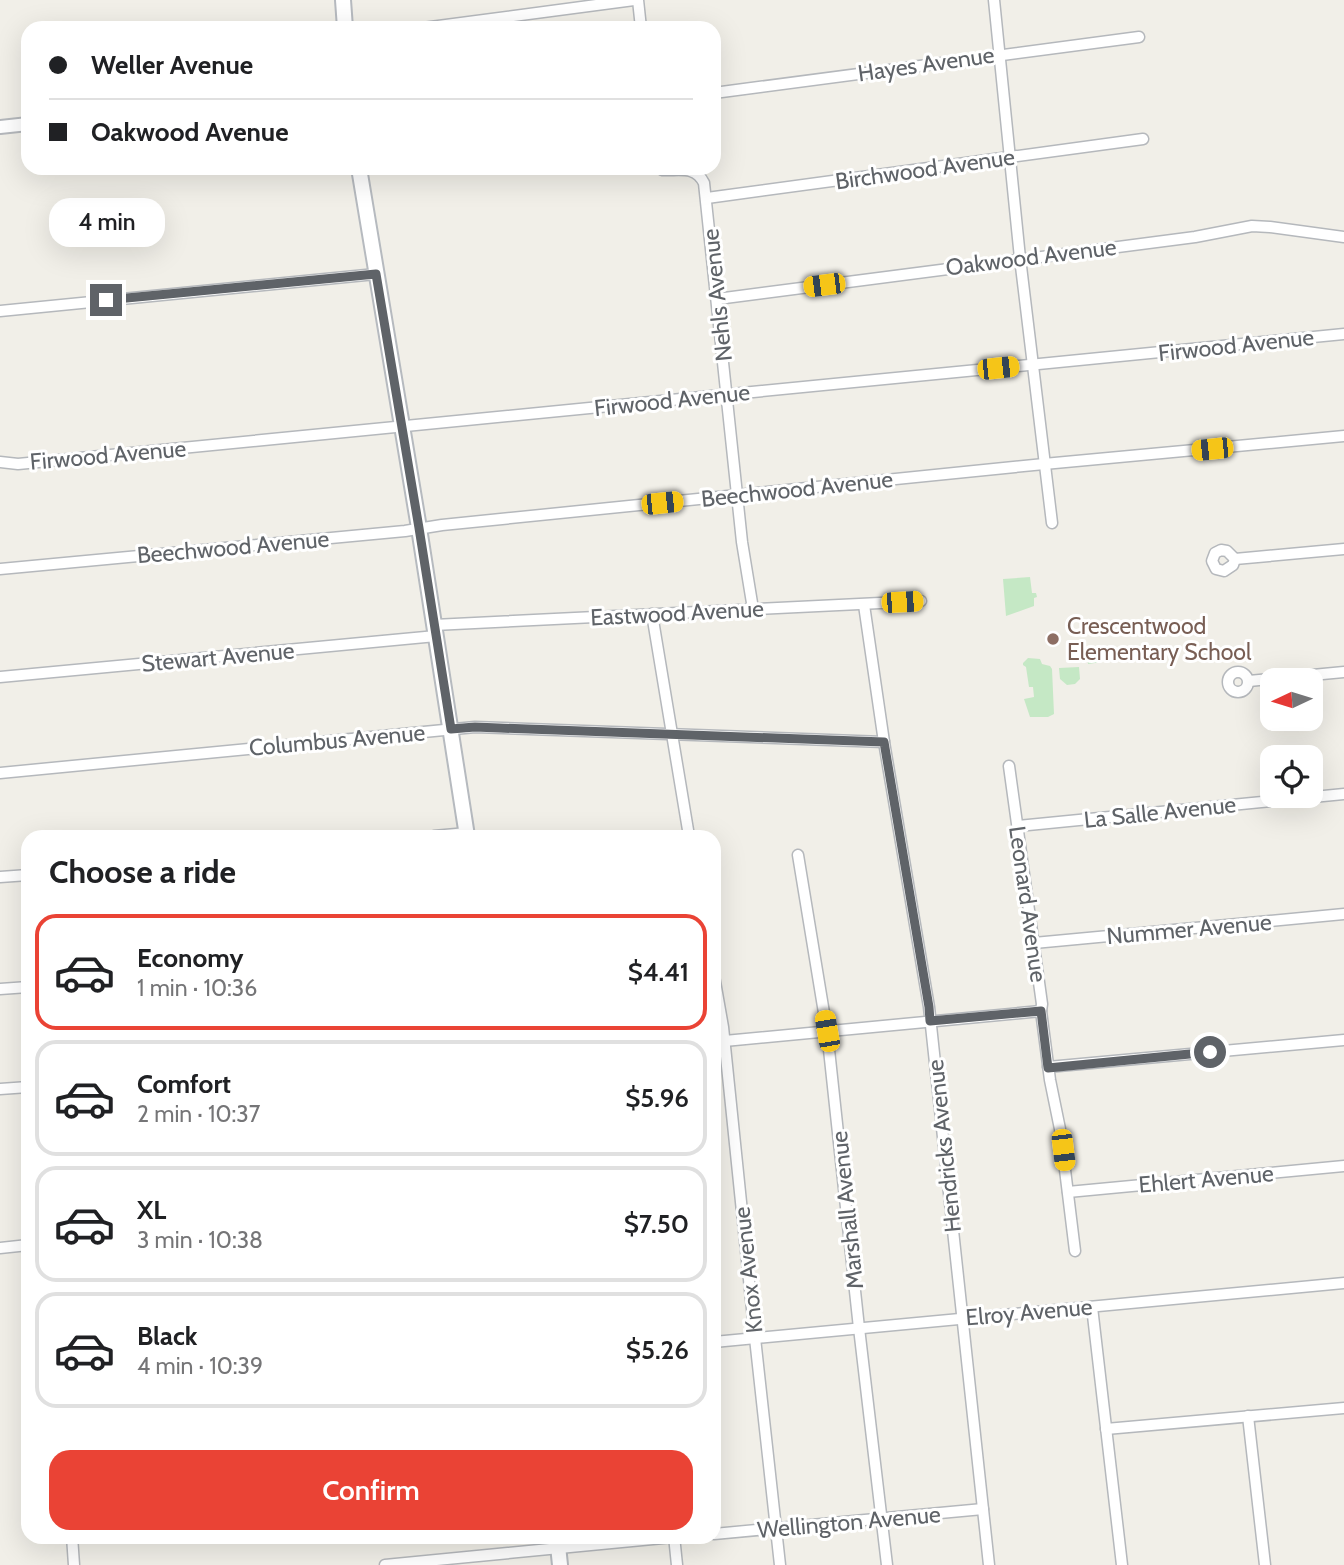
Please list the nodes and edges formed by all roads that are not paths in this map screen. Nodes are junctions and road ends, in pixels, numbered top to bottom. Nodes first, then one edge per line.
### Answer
1 (343, 0) edge
2 (636, 0) edge
3 (993, 0) edge
4 (344, 21) edge
5 (476, 21) edge
6 (640, 21) edge
7 (1139, 37) dead end
8 (999, 55) junction
9 (721, 92) edge
10 (21, 125) edge
11 (0, 127) edge
12 (1143, 139) dead end
13 (1011, 157) junction
14 (360, 175) edge
15 (698, 175) edge
16 (707, 198) junction
17 (1344, 237) edge
18 (1020, 258) junction
19 (376, 274) junction
20 (717, 299) junction
21 (0, 311) edge
22 (1344, 334) edge
23 (1033, 364) junction
24 (727, 394) junction
25 (402, 427) junction
26 (1344, 436) edge
27 (0, 462) edge
28 (1044, 464) junction
29 (737, 495) junction
30 (1052, 523) dead end
31 (419, 528) junction
32 (1344, 549) edge
33 (1235, 559) dead end
34 (0, 569) edge
35 (921, 601) dead end
36 (864, 605) junction
37 (753, 609) junction
38 (652, 614) junction
39 (435, 630) junction
40 (1344, 672) edge
41 (0, 677) edge
42 (1249, 681) dead end
43 (451, 729) junction
44 (671, 735) junction
45 (884, 742) junction
46 (1009, 766) dead end
47 (0, 773) edge
48 (1344, 794) edge
49 (1017, 826) junction
50 (466, 830) edge
51 (688, 830) edge
52 (798, 855) dead end
53 (21, 876) edge
54 (0, 877) edge
55 (1344, 914) edge
56 (1034, 943) junction
57 (21, 987) edge
58 (0, 989) edge
59 (1041, 1011) junction
60 (930, 1021) junction
61 (827, 1031) junction
62 (1344, 1040) edge
63 (721, 1042) edge
64 (721, 1058) edge
65 (1048, 1068) junction
66 (21, 1088) edge
67 (0, 1089) edge
68 (1344, 1166) edge
69 (1068, 1192) junction
70 (21, 1246) edge
71 (0, 1248) edge
72 (1074, 1251) dead end
73 (1344, 1283) edge
74 (1092, 1307) junction
75 (963, 1318) junction
76 (859, 1328) junction
77 (755, 1338) junction
78 (721, 1341) edge
79 (1344, 1408) edge
80 (1248, 1416) junction
81 (1106, 1429) junction
82 (983, 1509) junction
83 (883, 1519) junction
84 (776, 1529) junction
85 (721, 1533) edge
86 (73, 1544) edge
87 (549, 1544) edge
88 (557, 1544) edge
89 (675, 1544) edge
90 (74, 1565) edge
91 (385, 1565) edge
92 (560, 1565) edge
93 (677, 1565) edge
94 (780, 1565) edge
95 (887, 1565) edge
96 (989, 1565) edge
97 (1122, 1565) edge
98 (1265, 1565) edge

1 - 4 main road
2 - 5 street
2 - 6 street
3 - 8 street
7 - 8 street, Hayes Avenue
8 - 9 street, Hayes Avenue
8 - 13 street
10 - 11 street
12 - 13 street, Birchwood Avenue
13 - 16 street, Birchwood Avenue
13 - 18 street
14 - 19 main road
15 - 16 street, Nehls Avenue
16 - 20 street, Nehls Avenue
17 - 18 street, Oakwood Avenue
18 - 20 street, Oakwood Avenue
18 - 23 street
19 - 21 street
19 - 25 main road
20 - 24 street, Nehls Avenue
22 - 23 street, Firwood Avenue
23 - 24 street, Firwood Avenue
23 - 28 street
24 - 25 street, Firwood Avenue
24 - 29 street, Nehls Avenue
25 - 27 street, Firwood Avenue
25 - 31 main road
26 - 28 street, Beechwood Avenue
28 - 29 street, Beechwood Avenue
28 - 30 street
29 - 31 street, Beechwood Avenue
29 - 37 street, Nehls Avenue
31 - 34 street, Beechwood Avenue
31 - 39 main road
32 - 33 street
35 - 36 street, Eastwood Avenue
36 - 37 street, Eastwood Avenue
36 - 45 street, Hendricks Avenue
37 - 38 street, Eastwood Avenue
38 - 39 street, Eastwood Avenue
38 - 44 street
39 - 41 street, Stewart Avenue
39 - 43 main road
40 - 42 street
43 - 44 street, Columbus Avenue
43 - 47 street, Columbus Avenue
43 - 50 main road
44 - 45 street, Columbus Avenue
44 - 51 street
45 - 60 street, Hendricks Avenue
46 - 49 street, Leonard Avenue
48 - 49 street, La Salle Avenue
49 - 56 street, Leonard Avenue
52 - 61 street, Marshall Avenue
53 - 54 street
55 - 56 street, Nummer Avenue
56 - 59 street, Leonard Avenue
57 - 58 street
59 - 60 street
59 - 65 street, Leonard Avenue
60 - 61 street
60 - 75 street, Hendricks Avenue
61 - 63 street
61 - 76 street, Marshall Avenue
62 - 65 street
64 - 77 street, Knox Avenue
65 - 69 street, Leonard Avenue
66 - 67 street
68 - 69 street, Ehlert Avenue
69 - 72 street, Leonard Avenue
70 - 71 street
73 - 74 street, Elroy Avenue
74 - 75 street, Elroy Avenue
74 - 81 street
75 - 76 street, Elroy Avenue
75 - 82 street, Hendricks Avenue
76 - 77 street, Elroy Avenue
76 - 83 street, Marshall Avenue
77 - 78 street, Elroy Avenue
77 - 84 street, Knox Avenue
79 - 80 street
80 - 81 street
80 - 98 street
81 - 97 street
82 - 83 street, Wellington Avenue
82 - 96 street, Hendricks Avenue
83 - 84 street, Wellington Avenue
83 - 95 street, Marshall Avenue
84 - 85 street, Wellington Avenue
84 - 94 street, Knox Avenue
86 - 90 street
87 - 91 street
88 - 92 main road
89 - 93 street

